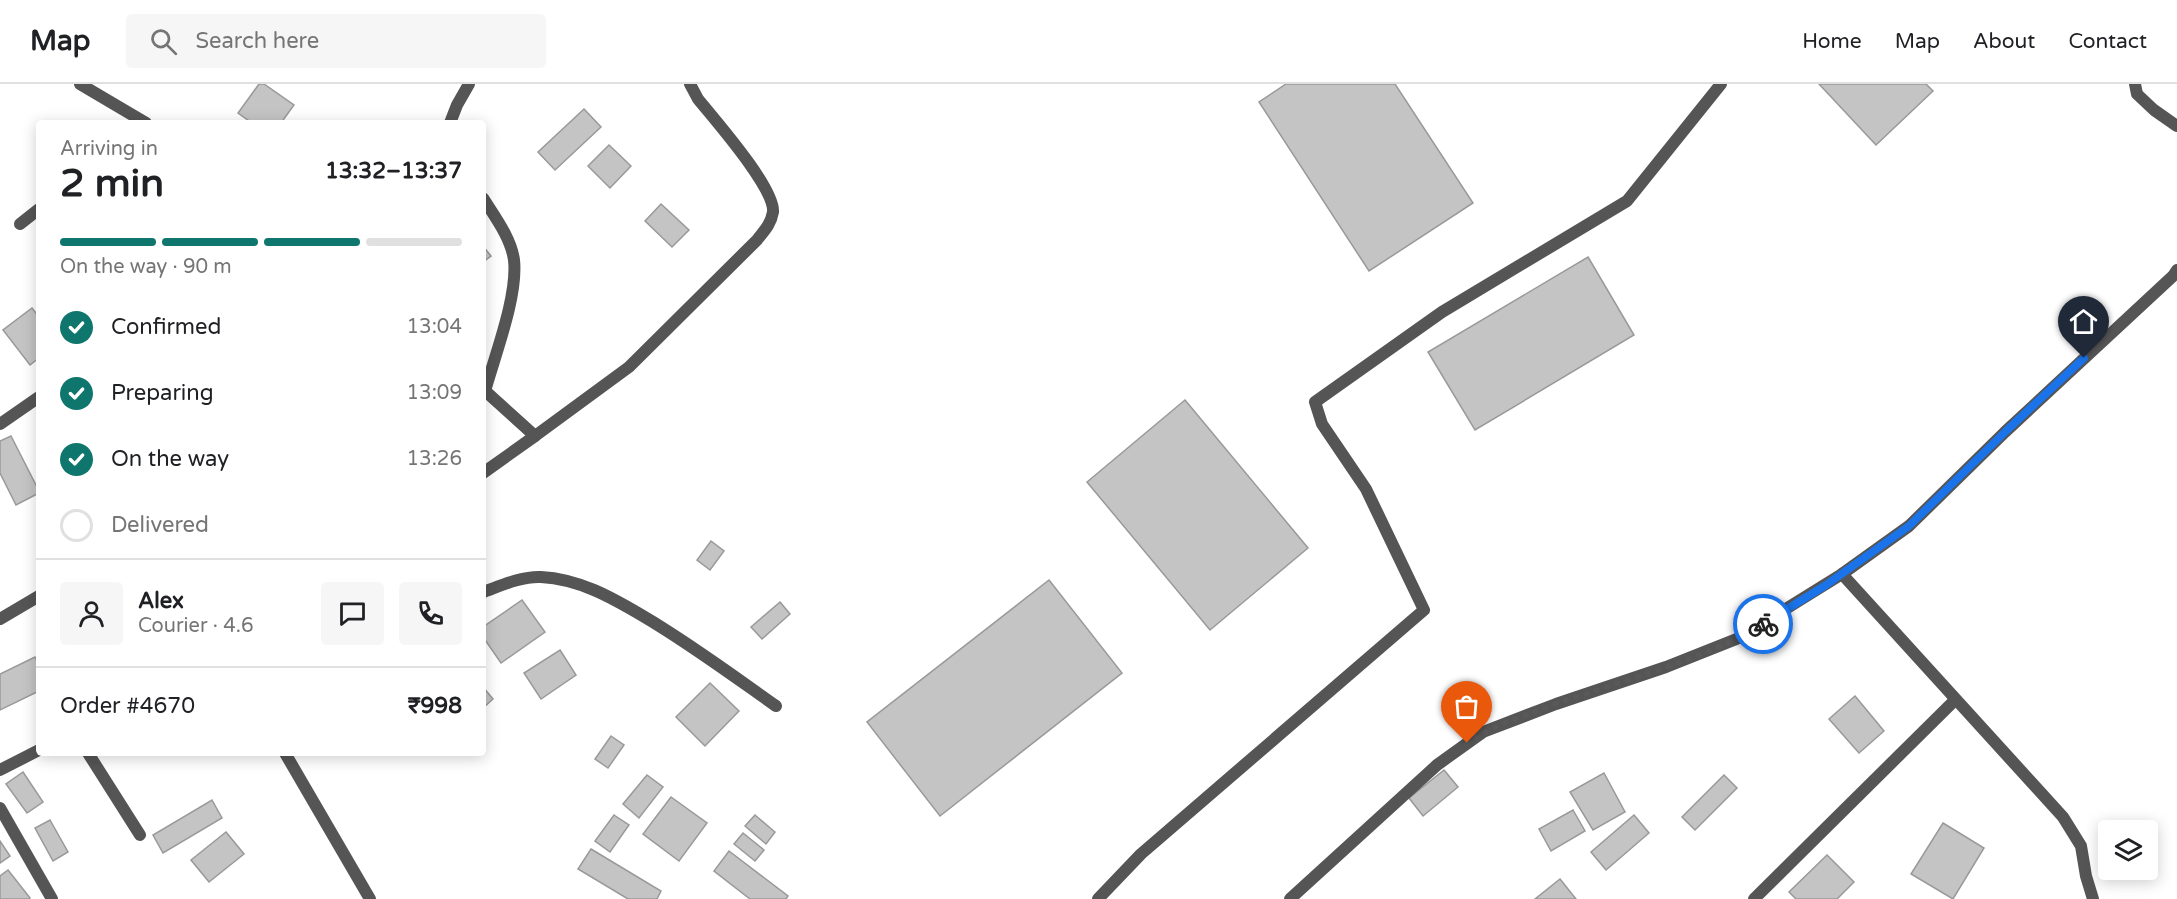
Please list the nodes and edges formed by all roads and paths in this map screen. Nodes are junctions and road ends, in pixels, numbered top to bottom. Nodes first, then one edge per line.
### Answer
1 (80, 84) edge
2 (469, 84) edge
3 (690, 84) edge
4 (1720, 84) edge
5 (2135, 84) edge
6 (141, 120) edge
7 (451, 120) edge
8 (2177, 126) edge
9 (486, 203) edge
10 (36, 211) edge
11 (20, 224) dead end
12 (2177, 270) edge
13 (486, 383) edge
14 (486, 392) edge
15 (36, 400) edge
16 (0, 424) edge
17 (535, 436) junction
18 (486, 471) edge
19 (1842, 574) junction
20 (486, 591) edge
21 (36, 598) edge
22 (0, 619) edge
23 (1955, 700) junction
24 (776, 706) dead end
25 (36, 752) edge
26 (90, 756) edge
27 (287, 756) edge
28 (0, 770) edge
29 (0, 808) edge
30 (140, 835) dead end
31 (52, 899) edge
32 (370, 899) edge
33 (1098, 899) edge
34 (1290, 899) edge
35 (1754, 899) edge
36 (2093, 899) edge

1 - 6 street
2 - 7 street
3 - 17 street
4 - 33 street
5 - 8 street
9 - 13 street
10 - 11 street
12 - 19 street
14 - 17 street
15 - 16 street
17 - 18 street
19 - 23 street
19 - 34 street
20 - 24 street
21 - 22 street
23 - 35 street
23 - 36 street
25 - 28 street
26 - 30 street
27 - 32 street
29 - 31 street

